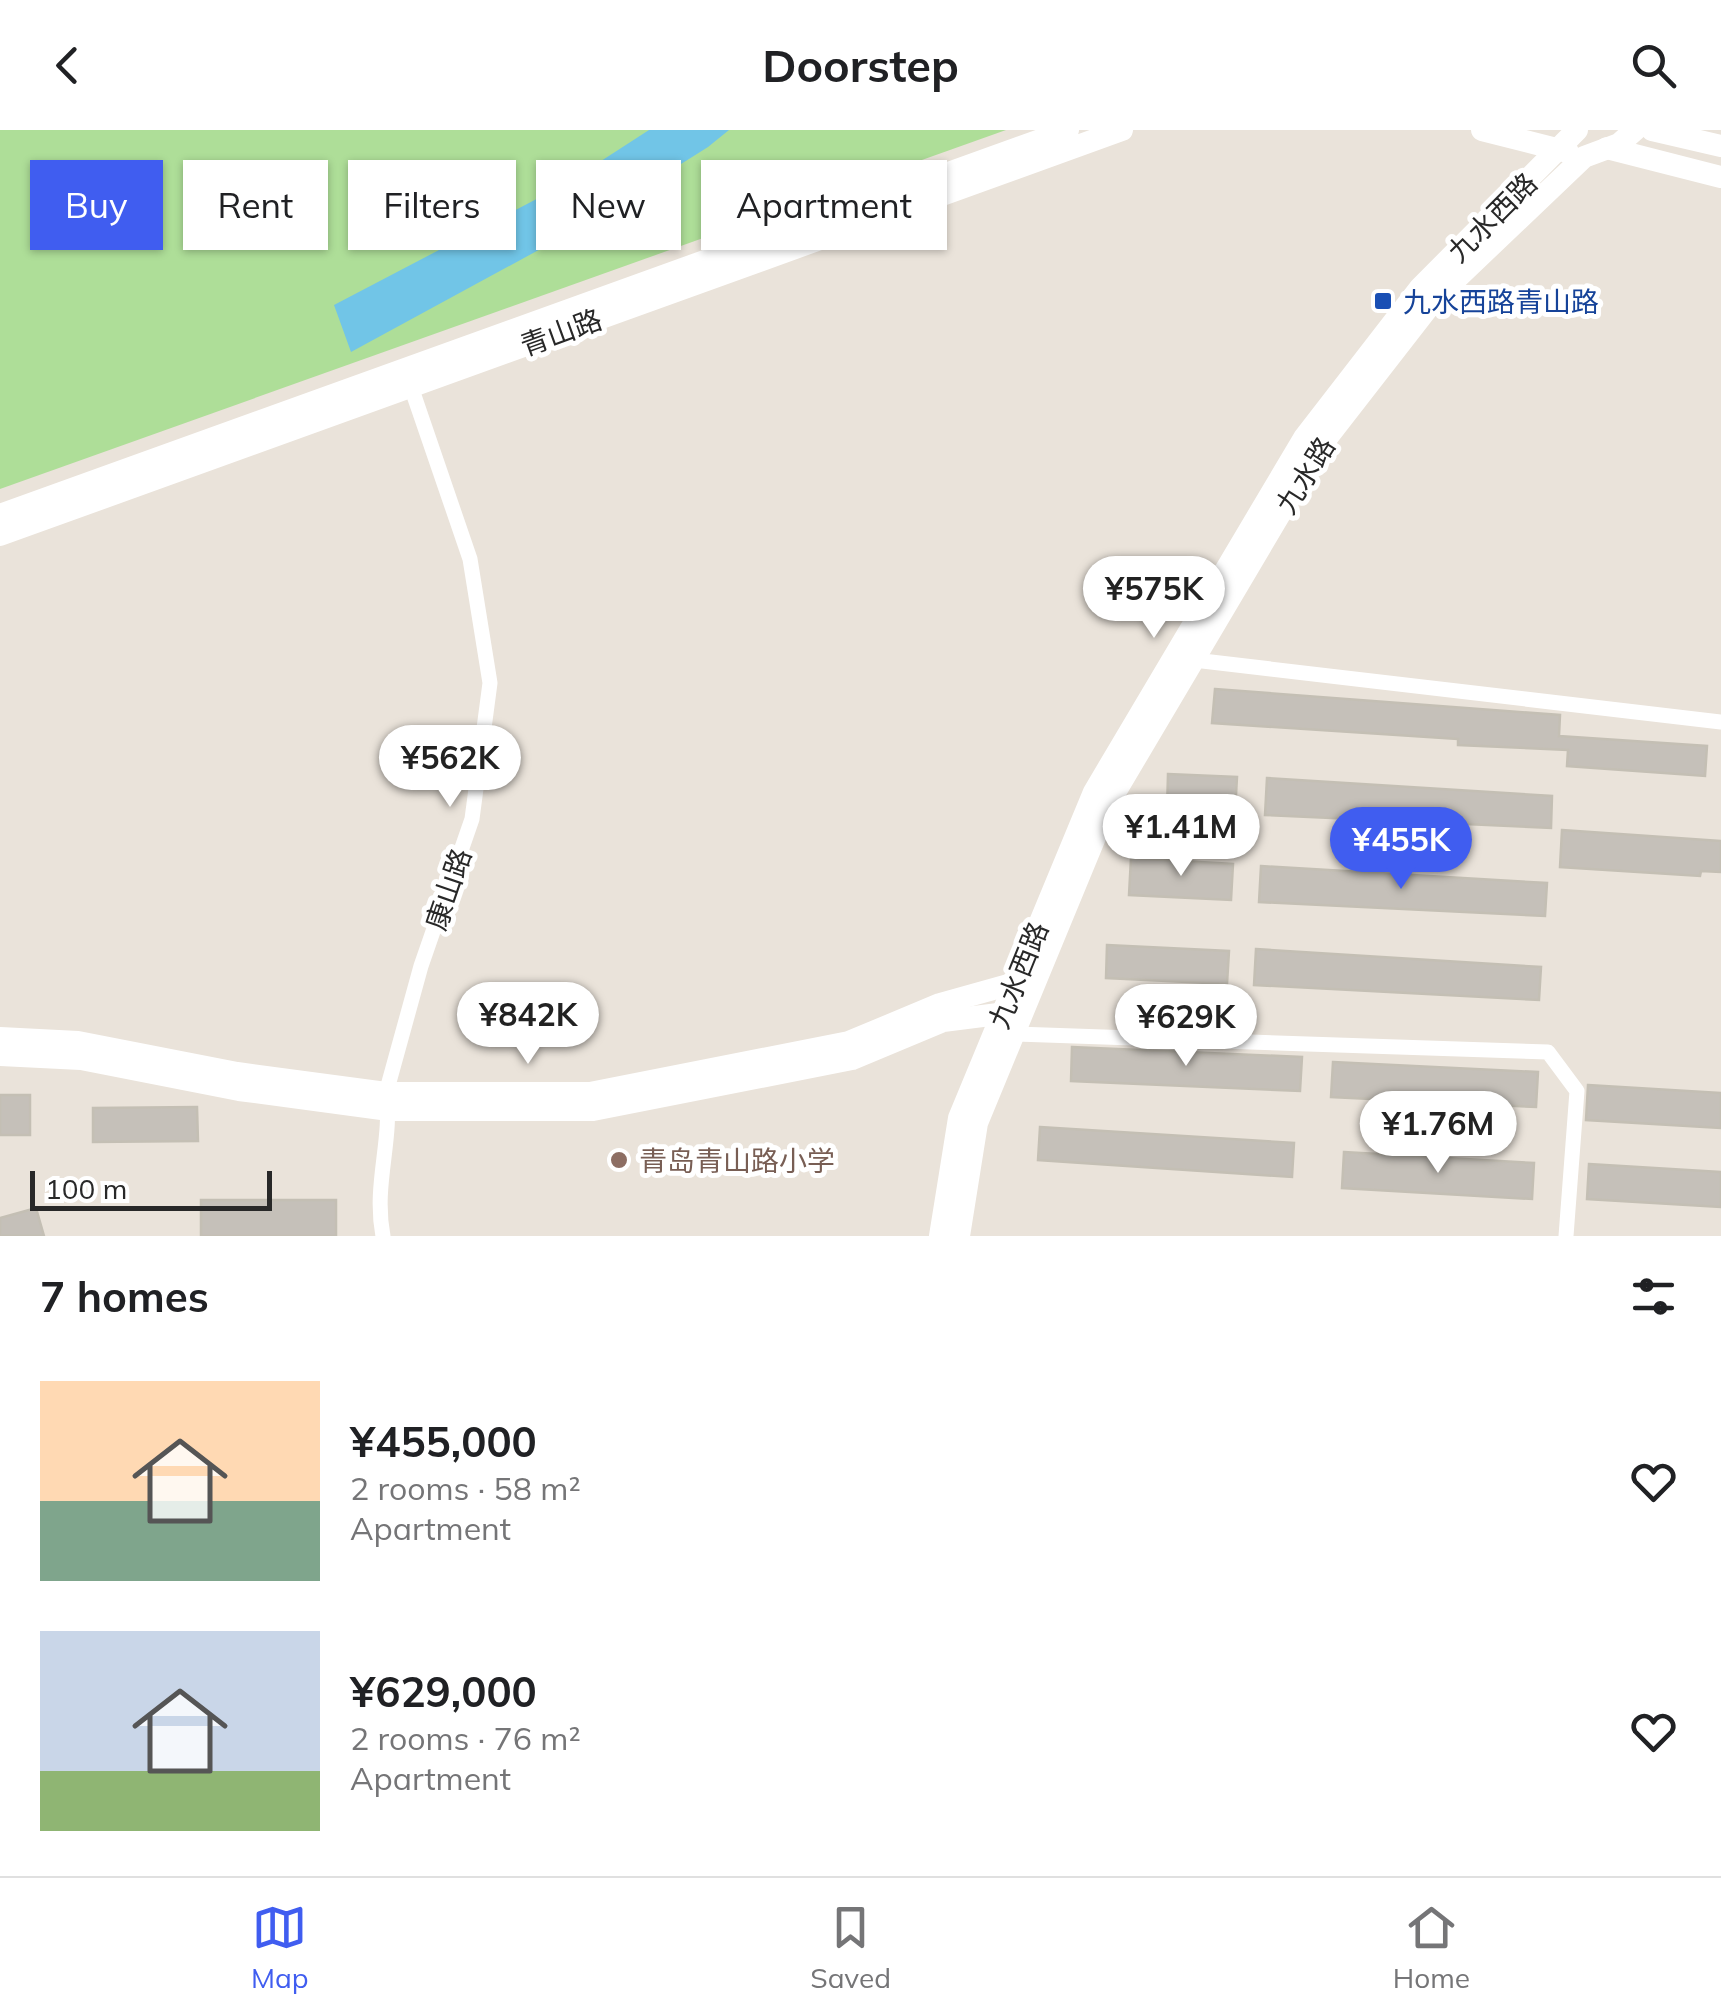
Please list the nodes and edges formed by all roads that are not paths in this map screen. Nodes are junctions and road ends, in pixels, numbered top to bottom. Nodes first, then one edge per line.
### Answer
1 (1068, 130) edge
2 (1122, 130) edge
3 (1482, 130) edge
4 (1580, 130) edge
5 (1651, 130) edge
6 (1616, 136) edge
7 (1721, 146) edge
8 (1558, 150) junction
9 (1584, 156) junction
10 (1721, 177) edge
11 (408, 378) junction
12 (0, 515) edge
13 (0, 535) edge
14 (1194, 660) junction
15 (1721, 722) edge
16 (1023, 987) junction
17 (1013, 1019) junction
18 (0, 1038) edge
19 (0, 1055) edge
20 (388, 1101) junction
21 (384, 1236) edge
22 (940, 1236) edge
23 (959, 1236) edge
24 (1566, 1236) edge

1 - 11 main road, 青山路
2 - 11 main road, 青山路
3 - 8 main road
4 - 8 main road
4 - 9 main road
5 - 6 main road
5 - 7 main road
6 - 9 main road, 九水路
6 - 10 main road
8 - 9 main road
8 - 16 main road, 九水西路
9 - 14 main road, 九水路
11 - 12 main road, 青山路
11 - 13 main road, 青山路
11 - 20 street, 康山路
14 - 15 street
14 - 16 main road, 九水路
16 - 17 main road, 九水西路
16 - 20 main road
17 - 20 main road
17 - 22 main road, 九水西路
17 - 23 main road
17 - 24 street
18 - 20 main road
19 - 20 main road
20 - 21 street, 康山路

